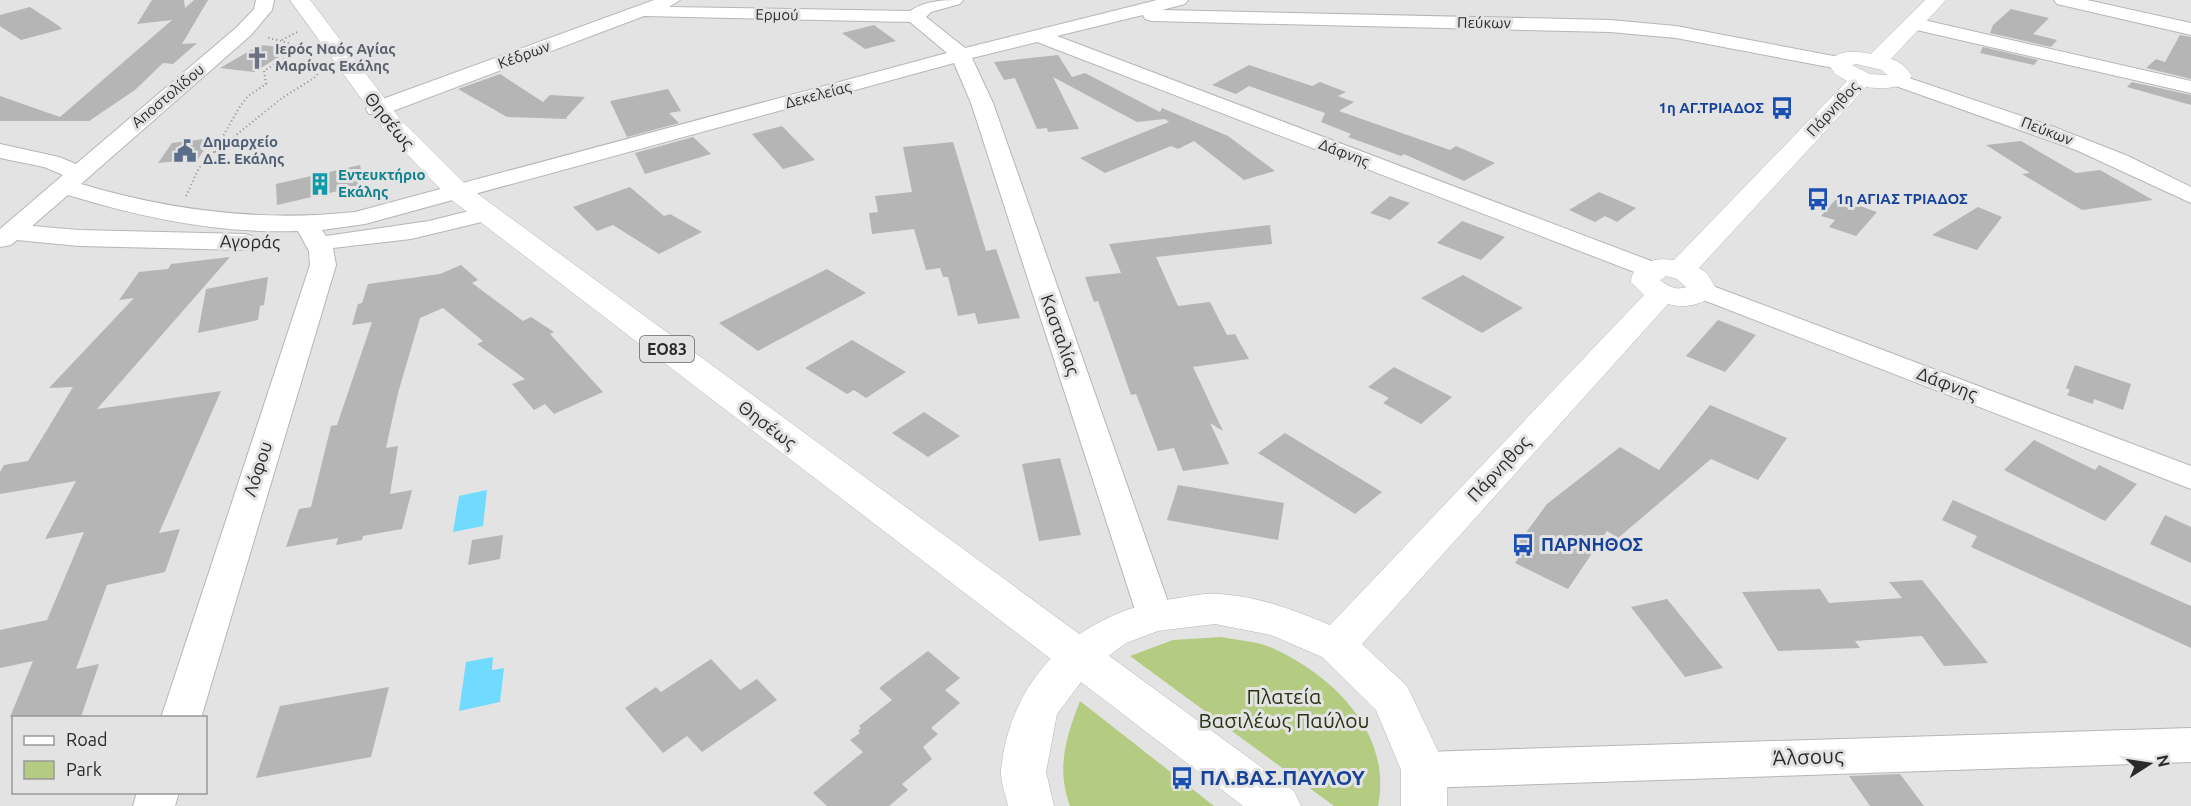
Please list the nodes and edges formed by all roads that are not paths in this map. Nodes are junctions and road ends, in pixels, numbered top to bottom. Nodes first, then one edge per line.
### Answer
1 (265, 0) edge
2 (300, 0) edge
3 (671, 0) edge
4 (1179, 0) edge
5 (1936, 0) edge
6 (2063, 0) edge
7 (945, 1) edge
8 (640, 12) junction
9 (1126, 14) junction
10 (915, 17) junction
11 (1915, 24) junction
12 (2191, 29) edge
13 (1039, 36) junction
14 (962, 55) junction
15 (1839, 63) joint
16 (1870, 69) junction
17 (1897, 80) joint
18 (2191, 87) edge
19 (378, 109) junction
20 (0, 151) edge
21 (70, 180) junction
22 (458, 192) junction
23 (2191, 196) edge
24 (485, 214) junction
25 (312, 233) junction
26 (6, 237) edge
27 (1664, 278) junction
28 (1702, 290) joint
29 (2191, 478) edge
30 (1155, 616) junction
31 (1336, 645) junction
32 (1076, 657) junction
33 (181, 716) edge
34 (2191, 745) edge
35 (1424, 788) edge
36 (1031, 806) edge
37 (1278, 806) edge

1 - 21 street, Αποστολίδου
2 - 19 street, Θησέως / ΕΟ83
3 - 8 street, Κέδρων
4 - 9 street, Δεκελείας
5 - 11 street, Πάρνηθος
6 - 12 street
7 - 10 street
8 - 10 street, Ερμού
8 - 19 street, Κέδρων
9 - 13 street, Δεκελείας
9 - 15 street, Πεύκων
10 - 14 street
11 - 16 street, Πάρνηθος
11 - 18 street
13 - 14 street, Δεκελείας
13 - 27 street, Δάφνης
14 - 22 street, Δεκελείας
14 - 30 street, Κασταλίας
15 - 16 street
16 - 17 street
16 - 27 street, Πάρνηθος
17 - 23 street, Πεύκων
19 - 22 street, Θησέως / ΕΟ83
20 - 21 street, Αγοράς
21 - 25 street, Αγοράς
21 - 26 street, Αποστολίδου
22 - 24 street, Θησέως / ΕΟ83
22 - 25 street, Αγοράς
24 - 25 street, Αγοράς
24 - 32 street, Θησέως / ΕΟ83
25 - 26 street, Αγοράς
25 - 33 street, Λόφου
27 - 28 street
27 - 31 street, Πάρνηθος
28 - 29 street, Δάφνης
30 - 31 street
30 - 32 street
31 - 35 street
32 - 36 street
32 - 37 street, Θησέως / ΕΟ83
34 - 35 street, Άλσους

